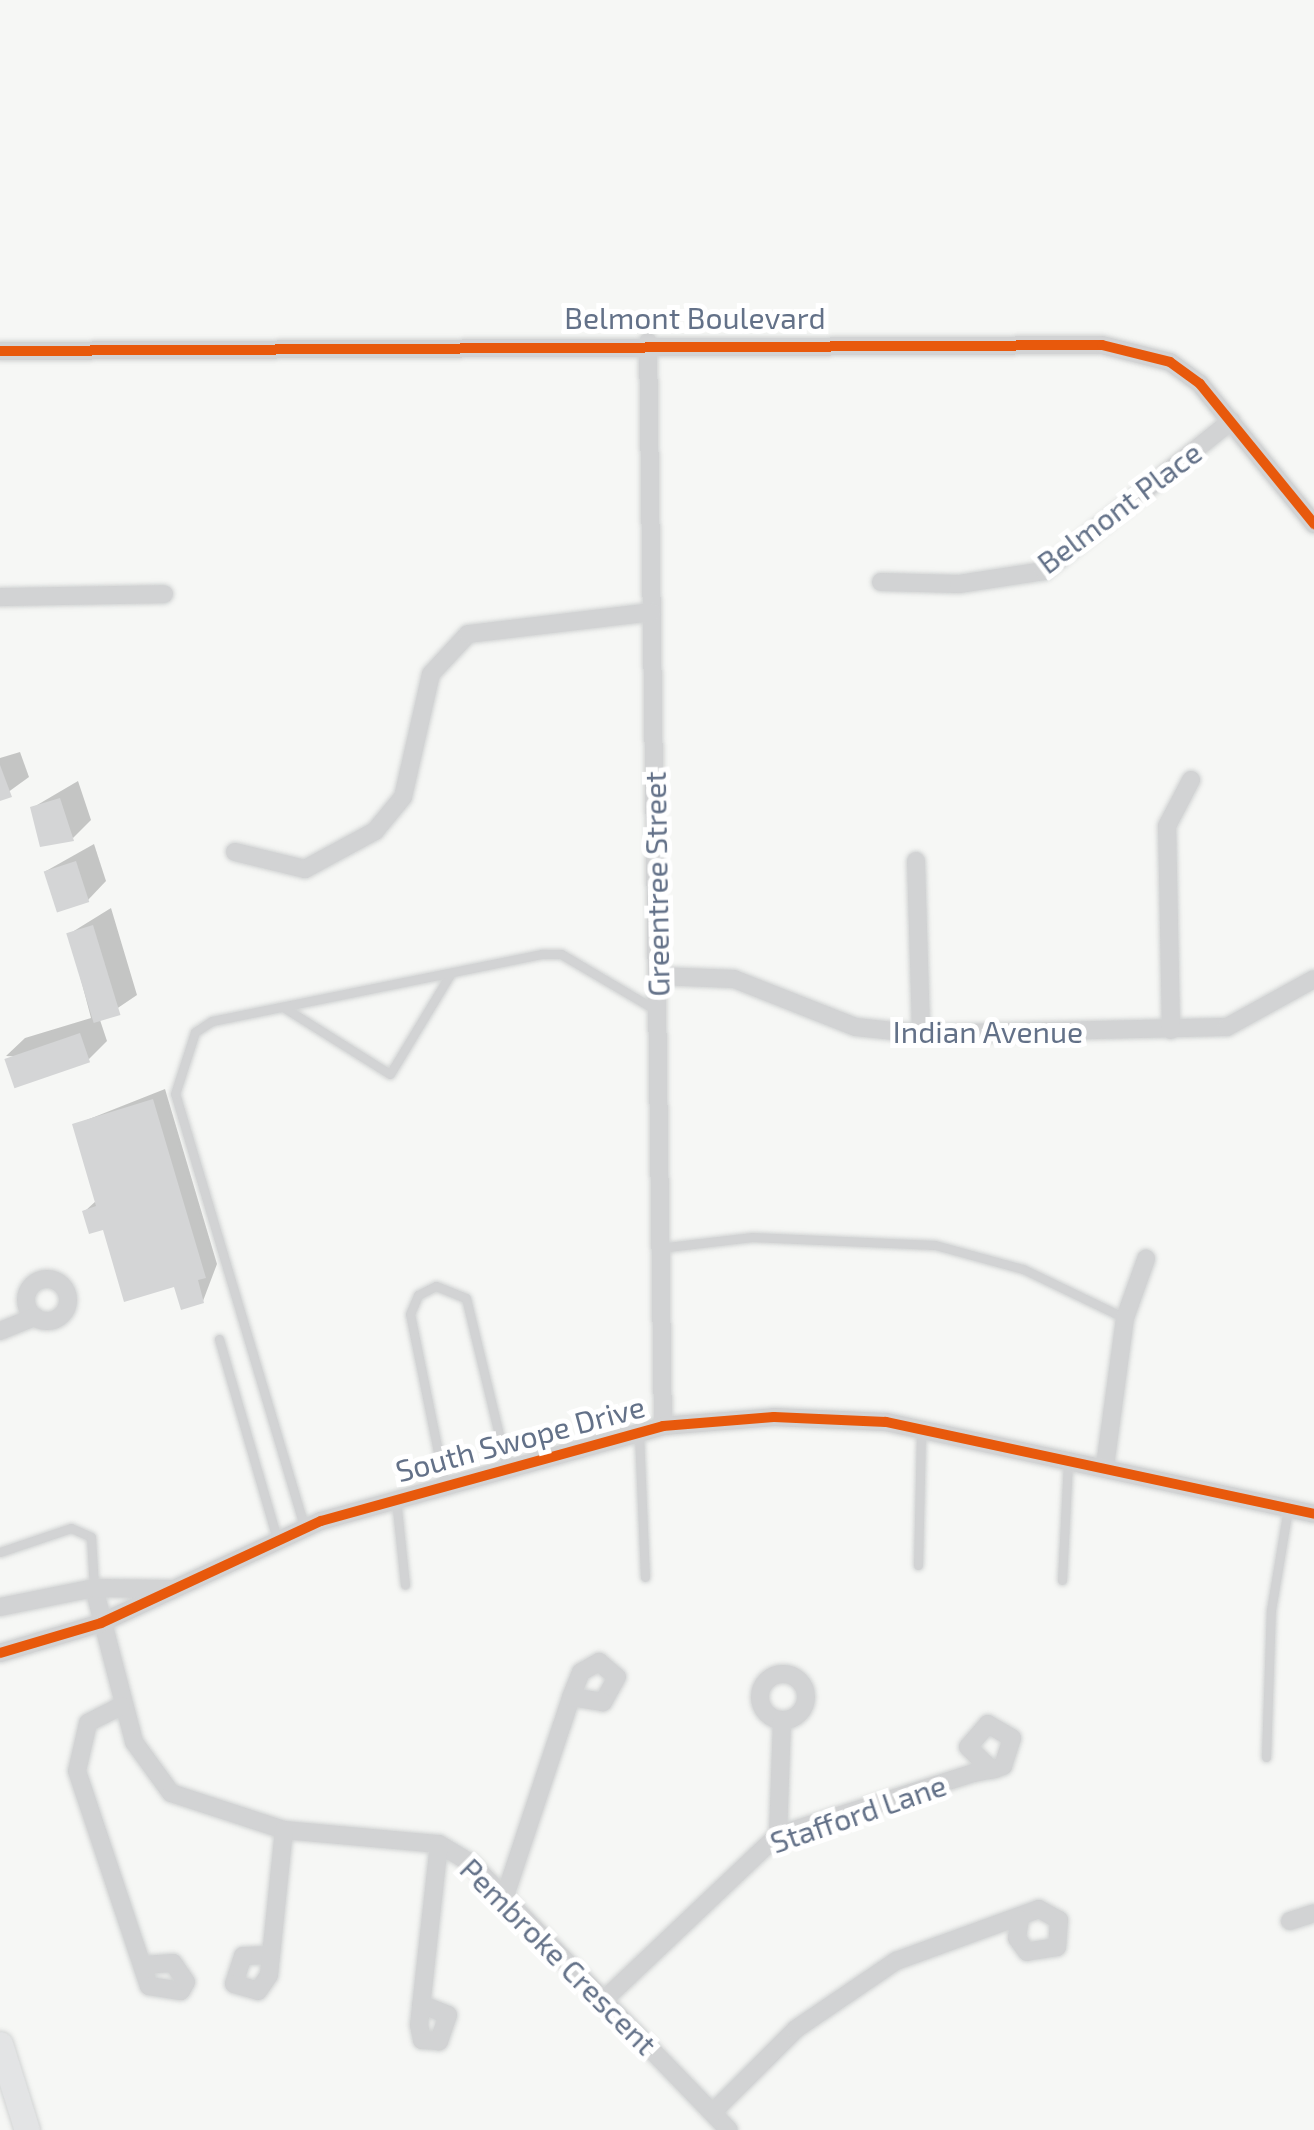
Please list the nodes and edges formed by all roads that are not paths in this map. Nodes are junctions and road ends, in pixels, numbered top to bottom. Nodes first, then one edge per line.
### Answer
1 (648, 342) junction
2 (0, 351) edge
3 (1231, 421) junction
4 (1314, 524) edge
5 (881, 582) dead end
6 (164, 594) dead end
7 (0, 597) edge
8 (652, 612) junction
9 (1191, 780) dead end
10 (235, 852) dead end
11 (916, 860) dead end
12 (450, 973) junction
13 (658, 976) junction
14 (1314, 979) edge
15 (282, 1007) junction
16 (658, 1012) junction
17 (1170, 1030) junction
18 (921, 1034) junction
19 (659, 1248) junction
20 (1146, 1260) dead end
21 (35, 1317) dead end
22 (1125, 1318) junction
23 (0, 1330) edge
24 (218, 1340) dead end
25 (663, 1426) junction
26 (921, 1428) junction
27 (639, 1431) junction
28 (1069, 1457) junction
29 (506, 1463) junction
30 (1105, 1466) junction
31 (444, 1481) junction
32 (396, 1496) junction
33 (1288, 1508) junction
34 (1314, 1514) edge
35 (305, 1528) junction
36 (278, 1542) junction
37 (0, 1552) edge
38 (918, 1565) dead end
39 (645, 1578) dead end
40 (1062, 1580) dead end
41 (406, 1585) dead end
42 (94, 1588) junction
43 (170, 1589) junction
44 (0, 1607) edge
45 (100, 1623) junction
46 (0, 1653) edge
47 (572, 1697) dead end
48 (121, 1706) junction
49 (782, 1720) dead end
50 (1266, 1758) dead end
51 (992, 1770) dead end
52 (284, 1830) junction
53 (778, 1836) junction
54 (439, 1844) junction
55 (505, 1896) junction
56 (1314, 1913) edge
57 (1020, 1918) dead end
58 (1290, 1920) dead end
59 (271, 1954) dead end
60 (144, 1965) dead end
61 (606, 1998) junction
62 (421, 2004) dead end
63 (0, 2044) edge
64 (712, 2112) junction
65 (27, 2130) edge
66 (729, 2130) edge

1 - 2 street, Belmont Boulevard
1 - 3 street, Belmont Boulevard
1 - 8 street, Greentree Street
3 - 4 street, Belmont Boulevard
3 - 5 street, Belmont Place
6 - 7 street
8 - 10 street
8 - 13 street, Greentree Street
9 - 17 street
11 - 18 street
12 - 15 lane
12 - 15 lane
12 - 16 lane
13 - 16 street, Greentree Street
13 - 18 street, Indian Avenue
14 - 17 street, Indian Avenue
15 - 35 lane
16 - 19 street, Greentree Street
17 - 18 street, Indian Avenue
19 - 22 lane
19 - 25 street, Greentree Street
20 - 22 street
21 - 23 street
22 - 30 street
24 - 36 lane
25 - 26 street, South Swope Drive
25 - 27 street, South Swope Drive
26 - 28 street, South Swope Drive
26 - 38 lane
27 - 29 street, South Swope Drive
27 - 39 lane
28 - 30 street, South Swope Drive
28 - 40 lane
29 - 31 street, South Swope Drive
29 - 31 lane
30 - 33 street, South Swope Drive
31 - 32 street, South Swope Drive
32 - 35 street, South Swope Drive
32 - 41 lane
33 - 34 street, South Swope Drive
33 - 50 lane
35 - 36 street, South Swope Drive
36 - 43 street, South Swope Drive
37 - 42 lane
42 - 43 street, South Swope Drive
42 - 44 street, South Swope Drive
42 - 45 street, Pembroke Crescent
43 - 45 street, South Swope Drive
45 - 46 street, South Swope Drive
45 - 48 street, Pembroke Crescent
47 - 55 street
48 - 52 street, Pembroke Crescent
48 - 60 street
49 - 53 street
51 - 53 street, Stafford Lane
52 - 54 street, Pembroke Crescent
52 - 59 street
53 - 61 street, Stafford Lane
54 - 55 street, Pembroke Crescent
54 - 62 street
55 - 61 street, Pembroke Crescent
56 - 58 street
57 - 64 street
61 - 64 street, Pembroke Crescent
63 - 65 main road
64 - 66 street, Pembroke Crescent

